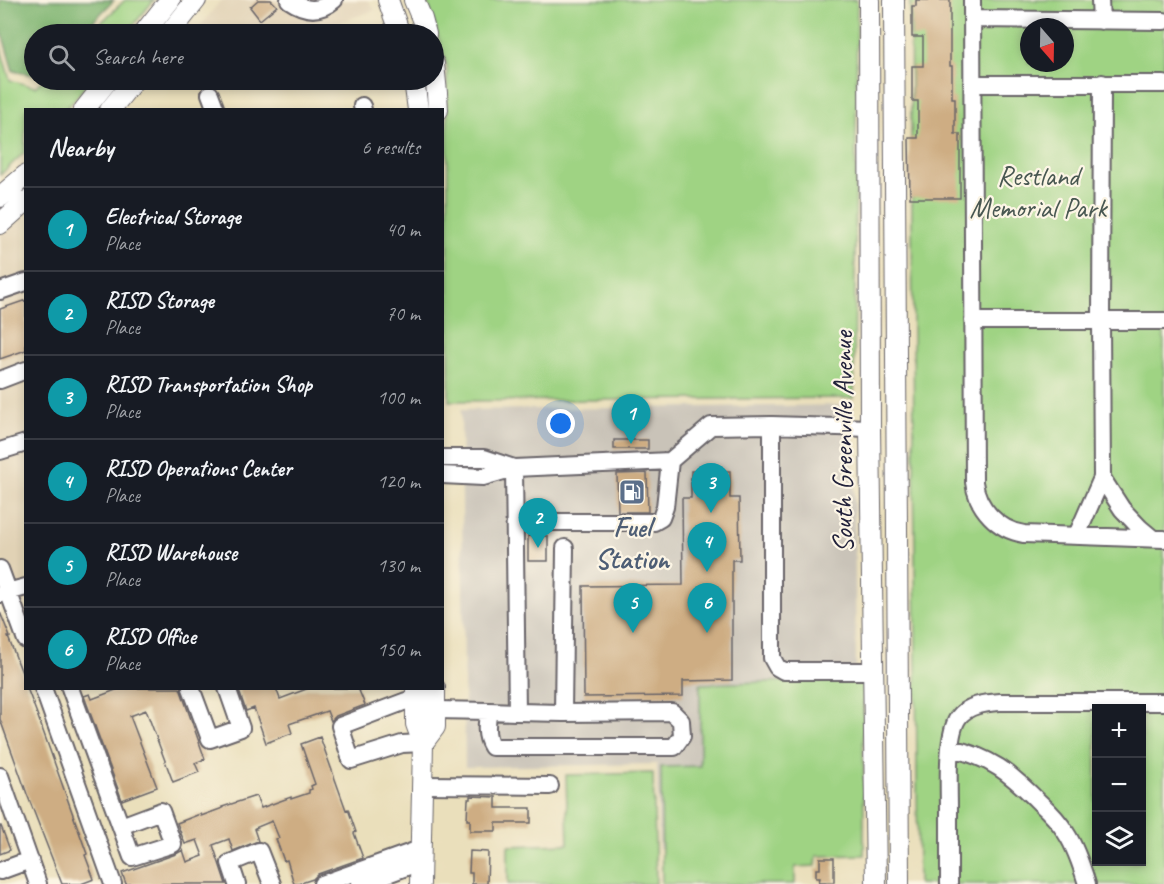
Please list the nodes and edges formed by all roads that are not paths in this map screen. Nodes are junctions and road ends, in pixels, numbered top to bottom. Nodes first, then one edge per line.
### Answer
1 (170, 0) edge
2 (196, 0) edge
3 (289, 0) edge
4 (334, 0) edge
5 (388, 0) edge
6 (414, 0) edge
7 (869, 0) edge
8 (894, 0) edge
9 (972, 0) edge
10 (1100, 0) edge
11 (972, 19) junction
12 (1101, 21) junction
13 (1164, 21) edge
14 (151, 24) edge
15 (177, 24) edge
16 (396, 24) edge
17 (423, 24) edge
18 (1102, 83) junction
19 (972, 84) junction
20 (1164, 84) edge
21 (100, 90) edge
22 (126, 90) edge
23 (415, 90) edge
24 (437, 90) edge
25 (86, 108) edge
26 (112, 108) edge
27 (418, 108) edge
28 (438, 108) edge
29 (24, 177) edge
30 (0, 197) edge
31 (24, 203) edge
32 (0, 224) edge
33 (24, 283) edge
34 (0, 291) edge
35 (973, 321) junction
36 (1101, 321) junction
37 (1164, 321) edge
38 (24, 371) edge
39 (0, 380) edge
40 (772, 425) junction
41 (870, 428) junction
42 (897, 429) junction
43 (24, 443) edge
44 (0, 452) edge
45 (444, 458) edge
46 (670, 461) junction
47 (514, 468) junction
48 (444, 475) edge
49 (1102, 477) junction
50 (515, 522) junction
51 (1077, 536) junction
52 (1158, 538) edge
53 (565, 548) dead end
54 (0, 569) edge
55 (24, 588) edge
56 (4, 593) edge
57 (24, 636) edge
58 (873, 671) junction
59 (898, 671) junction
60 (44, 690) edge
61 (71, 690) edge
62 (192, 690) edge
63 (228, 690) edge
64 (435, 690) edge
65 (416, 695) edge
66 (1164, 702) edge
67 (435, 710) junction
68 (489, 711) junction
69 (517, 712) junction
70 (563, 712) junction
71 (423, 743) junction
72 (951, 748) junction
73 (0, 776) edge
74 (422, 785) junction
75 (550, 786) dead end
76 (3, 795) edge
77 (121, 826) dead end
78 (420, 855) junction
79 (30, 860) junction
80 (0, 870) edge
81 (38, 884) edge
82 (113, 884) edge
83 (237, 884) edge
84 (272, 884) edge
85 (322, 884) edge
86 (360, 884) edge
87 (420, 884) edge
88 (876, 884) edge
89 (899, 884) edge
90 (949, 884) edge
91 (1087, 884) edge

1 - 14 main road
2 - 15 main road
3 - 4 street
5 - 16 main road
6 - 17 main road
7 - 41 main road, South Greenville Avenue
8 - 42 main road, South Greenville Avenue
9 - 11 street
10 - 12 street
11 - 12 street
11 - 19 street
12 - 13 street
18 - 19 street
18 - 20 street
18 - 36 street
19 - 35 street
21 - 25 main road
22 - 26 main road
23 - 27 main road
24 - 28 main road
29 - 30 main road
31 - 32 main road
33 - 34 street
35 - 36 street
35 - 51 street
36 - 37 street
36 - 49 street
38 - 39 street
40 - 41 street
40 - 46 street
40 - 58 street
41 - 42 main road
41 - 58 main road, South Greenville Avenue
42 - 59 main road, South Greenville Avenue
43 - 44 street
45 - 47 street
46 - 47 street
46 - 50 street
47 - 48 street
47 - 50 street
49 - 51 street
49 - 52 street
50 - 69 street
51 - 52 street
53 - 70 street
54 - 56 street
55 - 56 street
56 - 57 street
58 - 59 main road
58 - 88 main road, South Greenville Avenue
59 - 89 main road, South Greenville Avenue
60 - 82 street
61 - 77 street
62 - 63 street
64 - 67 main road
65 - 71 main road
65 - 71 street
66 - 72 street
67 - 68 street
67 - 71 main road
68 - 69 street
68 - 70 street
69 - 70 street
71 - 74 main road
72 - 90 street
72 - 91 street
73 - 76 street
74 - 75 street
74 - 78 main road
76 - 79 street
78 - 85 street
78 - 86 street
78 - 87 main road
79 - 80 street
79 - 81 street
83 - 84 street

